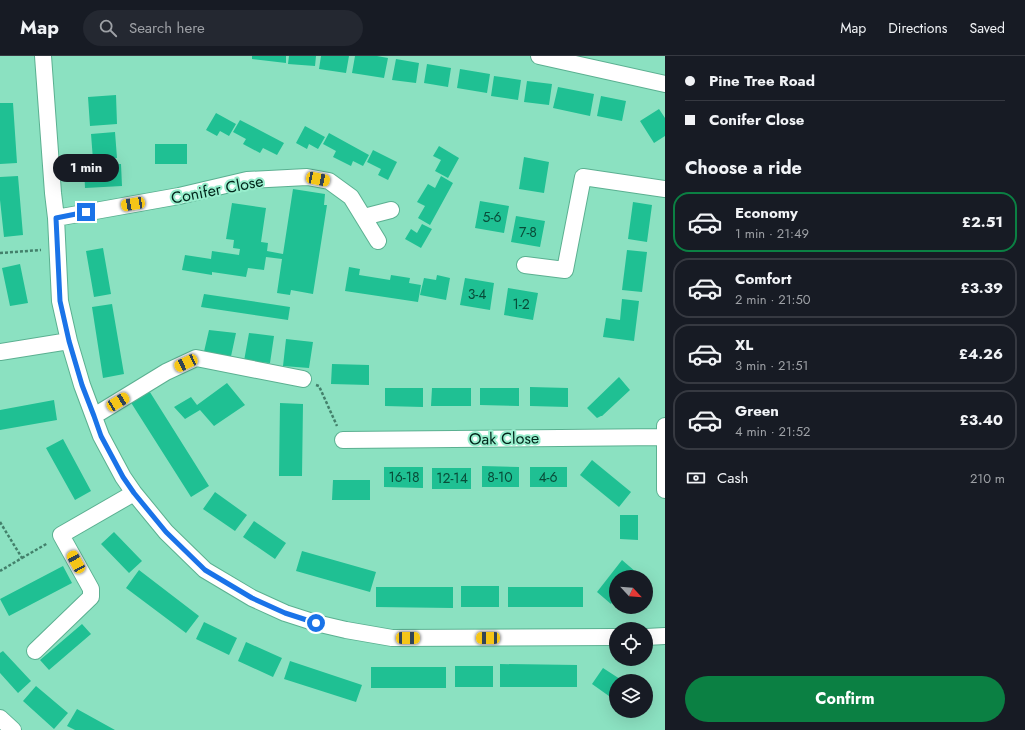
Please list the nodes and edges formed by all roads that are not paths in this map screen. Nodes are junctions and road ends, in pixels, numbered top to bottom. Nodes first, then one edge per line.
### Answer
1 (43, 56) edge
2 (540, 56) edge
3 (665, 84) edge
4 (665, 189) edge
5 (391, 210) dead end
6 (364, 217) junction
7 (56, 218) junction
8 (378, 241) dead end
9 (525, 265) dead end
10 (69, 341) junction
11 (0, 352) edge
12 (303, 379) road end
13 (94, 416) junction
14 (665, 431) edge
15 (343, 440) road end
16 (665, 490) edge
17 (134, 493) junction
18 (653, 636) edge
19 (665, 636) edge
20 (609, 637) edge
21 (35, 651) dead end
22 (0, 718) edge
23 (13, 730) edge

1 - 7 street
2 - 3 street
4 - 9 street
5 - 6 street
6 - 7 street, Conifer Close
6 - 8 street, Conifer Close
7 - 10 street
10 - 11 street
10 - 13 street
12 - 13 street
13 - 17 street
14 - 15 street, Oak Close
14 - 16 street
17 - 20 street
17 - 21 street
18 - 19 street
22 - 23 street

